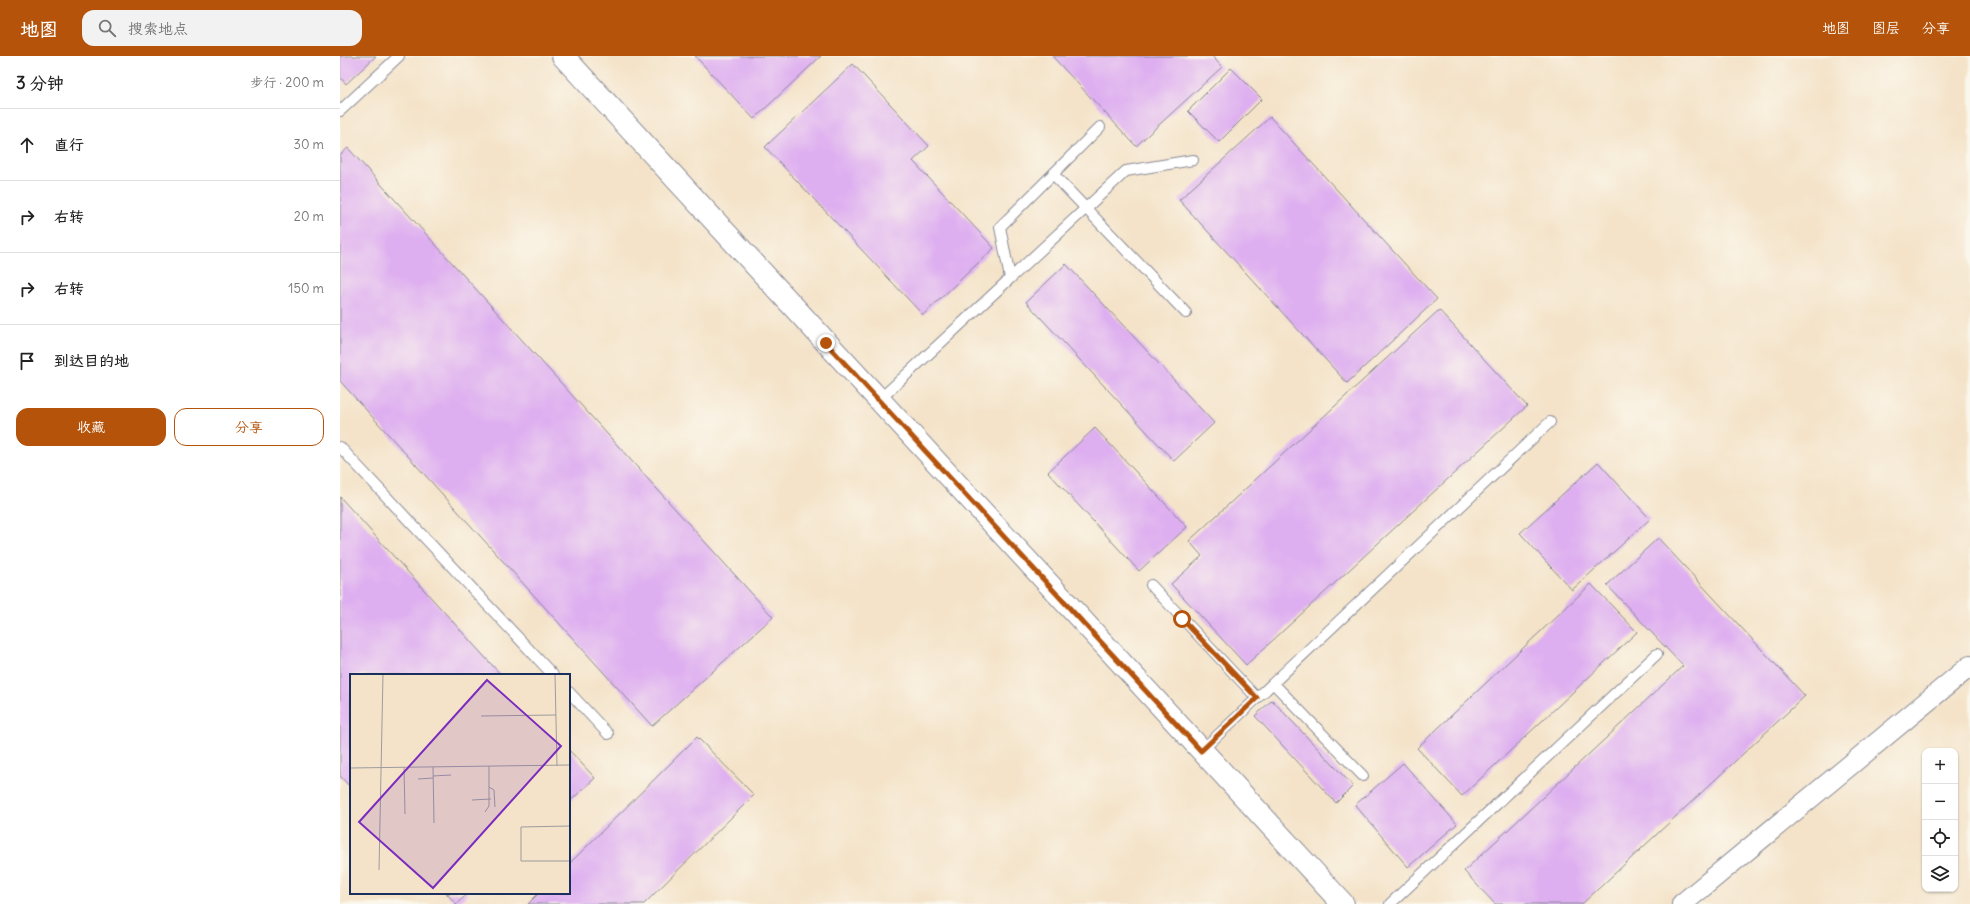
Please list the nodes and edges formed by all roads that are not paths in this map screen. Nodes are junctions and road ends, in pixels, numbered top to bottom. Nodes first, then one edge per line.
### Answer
1 (399, 56) edge
2 (563, 56) edge
3 (340, 111) edge
4 (1100, 126) dead end
5 (1194, 160) dead end
6 (1053, 174) junction
7 (1086, 209) junction
8 (1010, 278) junction
9 (1186, 313) dead end
10 (879, 400) junction
11 (1550, 422) dead end
12 (340, 447) edge
13 (1150, 585) dead end
14 (1657, 654) dead end
15 (1970, 666) edge
16 (552, 674) edge
17 (1273, 683) junction
18 (570, 693) edge
19 (1257, 698) junction
20 (608, 734) dead end
21 (1201, 751) junction
22 (1363, 776) dead end
23 (1342, 904) edge
24 (1390, 904) edge
25 (1682, 904) edge

1 - 3 lane
2 - 10 street
4 - 6 lane
5 - 7 lane
6 - 7 lane
6 - 8 lane
7 - 8 lane
7 - 9 lane
8 - 10 lane
10 - 21 street
11 - 17 lane
12 - 16 lane
13 - 19 lane
14 - 24 lane
15 - 25 street
17 - 19 lane
17 - 22 lane
18 - 20 lane
19 - 21 lane
21 - 23 street

